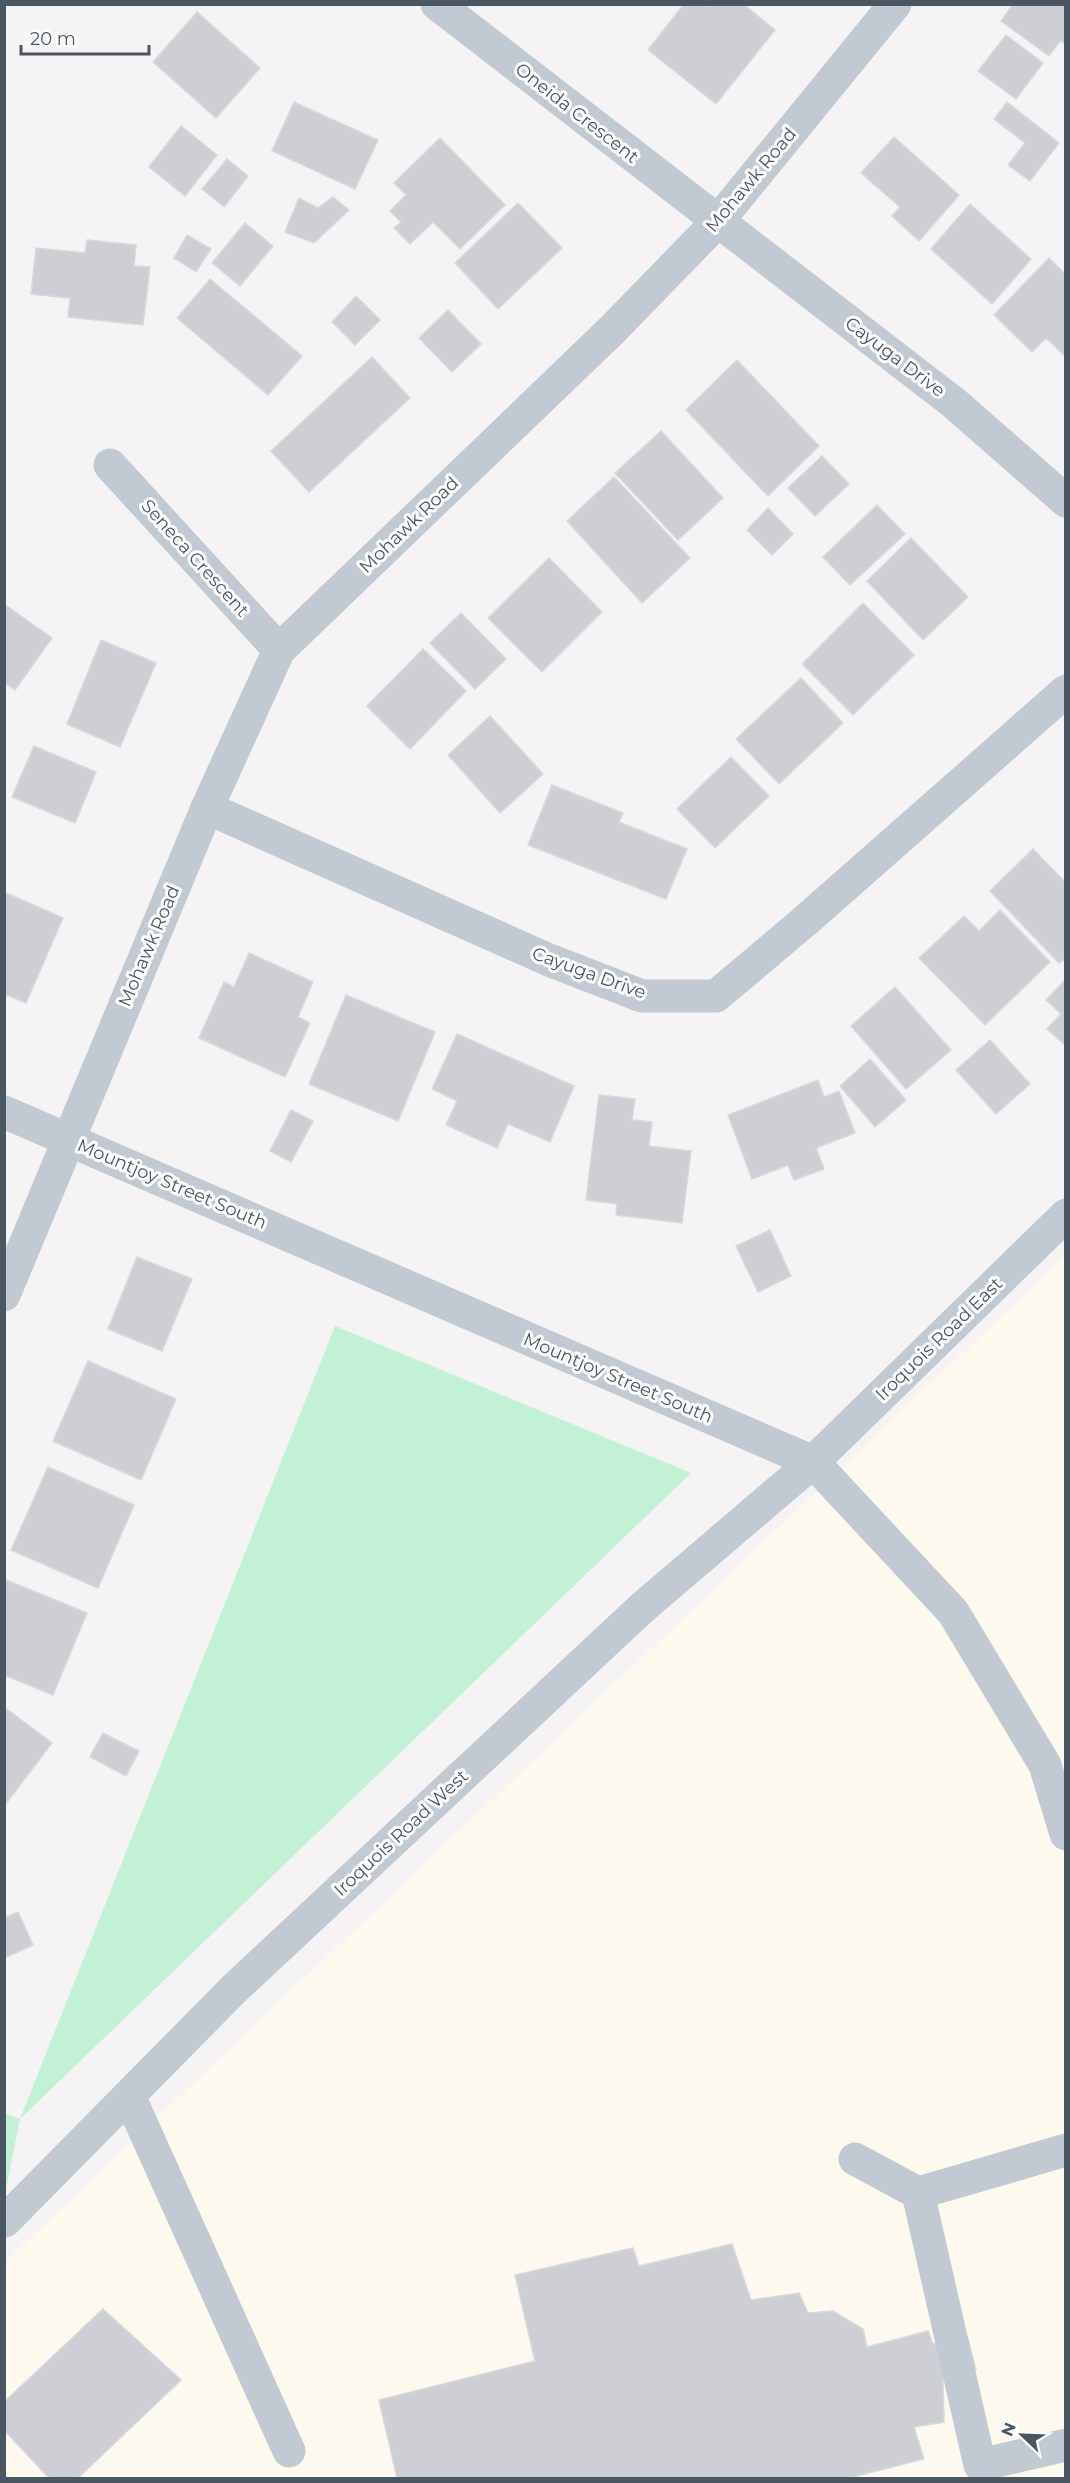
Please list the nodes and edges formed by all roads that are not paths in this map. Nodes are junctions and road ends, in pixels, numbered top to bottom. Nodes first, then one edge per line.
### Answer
1 (436, 4) edge
2 (895, 4) edge
3 (718, 221) junction
4 (111, 465) dead end
5 (1065, 501) edge
6 (279, 650) junction
7 (1065, 691) edge
8 (207, 808) junction
9 (4, 1112) edge
10 (68, 1139) junction
11 (1065, 1215) edge
12 (4, 1294) edge
13 (813, 1462) junction
14 (1058, 1783) edge
15 (1065, 1834) edge
16 (129, 2096) junction
17 (1065, 2150) edge
18 (855, 2159) dead end
19 (918, 2193) junction
20 (5, 2221) edge
21 (1065, 2445) edge
22 (289, 2451) dead end

1 - 3 street, Oneida Crescent
2 - 3 street, Mohawk Road
3 - 5 street, Cayuga Drive
3 - 6 street, Mohawk Road
4 - 6 street, Seneca Crescent
6 - 8 street, Mohawk Road
7 - 8 street, Cayuga Drive
8 - 10 street, Mohawk Road
9 - 10 street, Mountjoy Street South
10 - 12 street, Mohawk Road
10 - 13 street, Mountjoy Street South
11 - 13 street, Iroquois Road East
13 - 14 street, Mountjoy Street South
13 - 16 street, Iroquois Road West
14 - 15 street, Mountjoy Street South
16 - 20 street, Iroquois Road West
16 - 22 street
17 - 19 street
18 - 19 street
19 - 21 street

